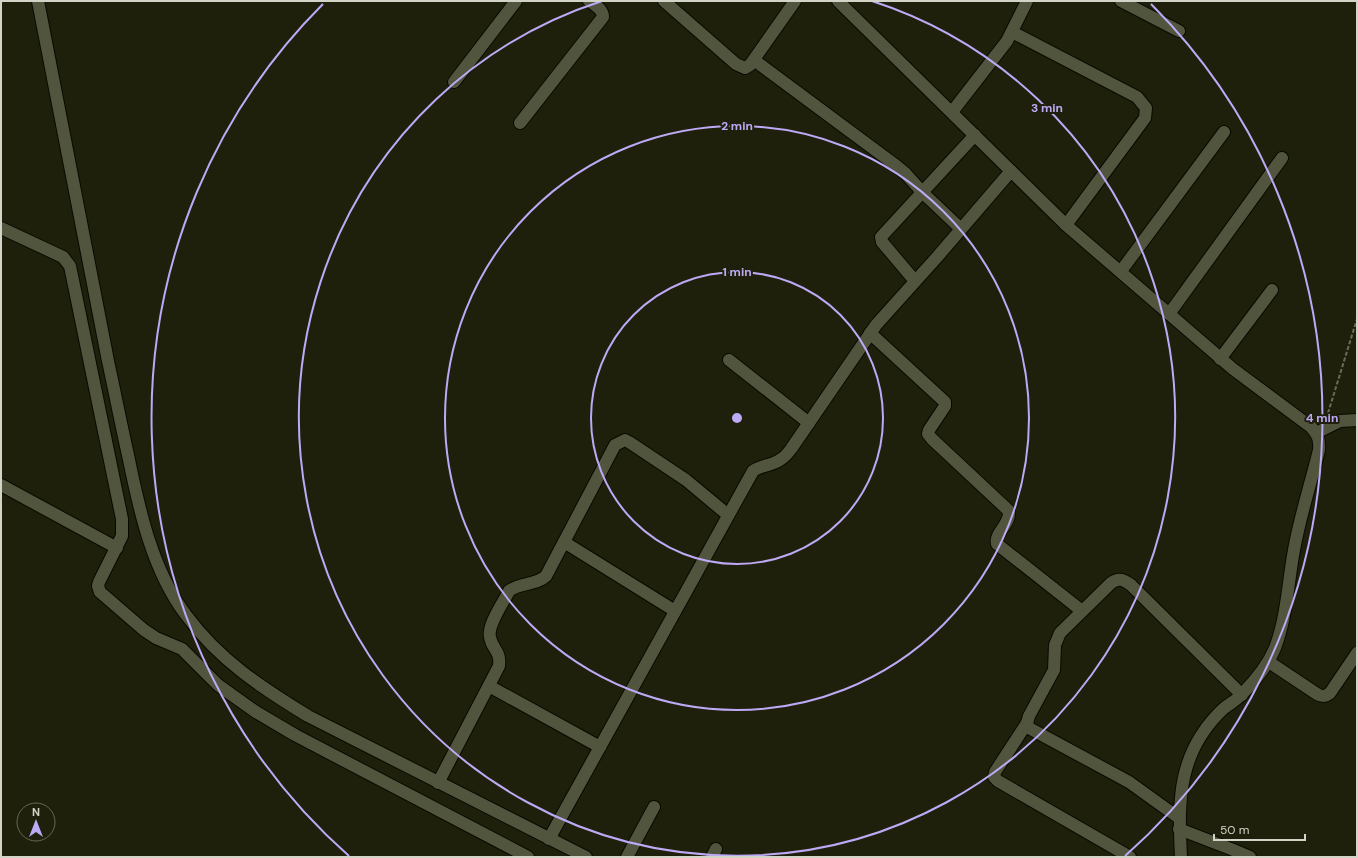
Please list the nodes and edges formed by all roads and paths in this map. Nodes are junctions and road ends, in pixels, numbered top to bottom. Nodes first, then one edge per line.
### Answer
1 (38, 1) edge
2 (516, 1) edge
3 (589, 1) edge
4 (664, 1) edge
5 (796, 1) edge
6 (838, 1) edge
7 (1028, 1) edge
8 (1121, 1) edge
9 (1179, 31) dead end
10 (1012, 32) junction
11 (754, 60) junction
12 (454, 82) dead end
13 (952, 112) junction
14 (520, 123) dead end
15 (1224, 132) dead end
16 (975, 135) junction
17 (1282, 158) dead end
18 (1011, 171) junction
19 (922, 192) junction
20 (1066, 225) junction
21 (1, 228) edge
22 (961, 229) junction
23 (1121, 271) junction
24 (915, 280) junction
25 (1272, 290) dead end
26 (1169, 314) junction
27 (1357, 319) edge
28 (870, 333) junction
29 (1220, 359) junction
30 (729, 360) dead end
31 (1357, 420) edge
32 (809, 423) junction
33 (1320, 431) junction
34 (1, 485) edge
35 (728, 515) junction
36 (564, 542) junction
37 (117, 548) junction
38 (675, 611) junction
39 (1082, 611) junction
40 (1357, 653) edge
41 (1269, 662) junction
42 (488, 686) junction
43 (1242, 695) junction
44 (1027, 723) junction
45 (600, 747) junction
46 (438, 783) junction
47 (654, 807) dead end
48 (1179, 823) junction
49 (550, 839) junction
50 (528, 857) edge
51 (586, 857) edge
52 (627, 857) edge
53 (1130, 857) edge
54 (1181, 857) edge
55 (1250, 857) edge

1 - 46 street
2 - 12 street
3 - 14 street
4 - 11 street
5 - 11 street
6 - 13 street
7 - 10 street
8 - 9 street
10 - 13 street
10 - 20 street
11 - 19 street
13 - 16 street
15 - 23 street
16 - 18 street
16 - 19 street
17 - 26 street
18 - 20 street
18 - 22 street
19 - 22 street
19 - 24 street
20 - 23 street
21 - 37 street
22 - 24 street
23 - 26 street
24 - 28 street
25 - 29 street
26 - 29 street
27 - 33 path
28 - 32 street
28 - 39 street
29 - 33 street
30 - 32 street
31 - 33 street
32 - 35 street
33 - 41 street
34 - 37 street
35 - 36 street
35 - 38 street
36 - 38 street
36 - 42 street
37 - 50 street
38 - 45 street
39 - 43 street
39 - 44 street
40 - 41 street
41 - 43 street
42 - 45 street
42 - 46 street
43 - 48 street
44 - 48 street
44 - 53 street
45 - 49 street
46 - 49 street
47 - 52 street
48 - 54 street
48 - 55 street
49 - 51 street

